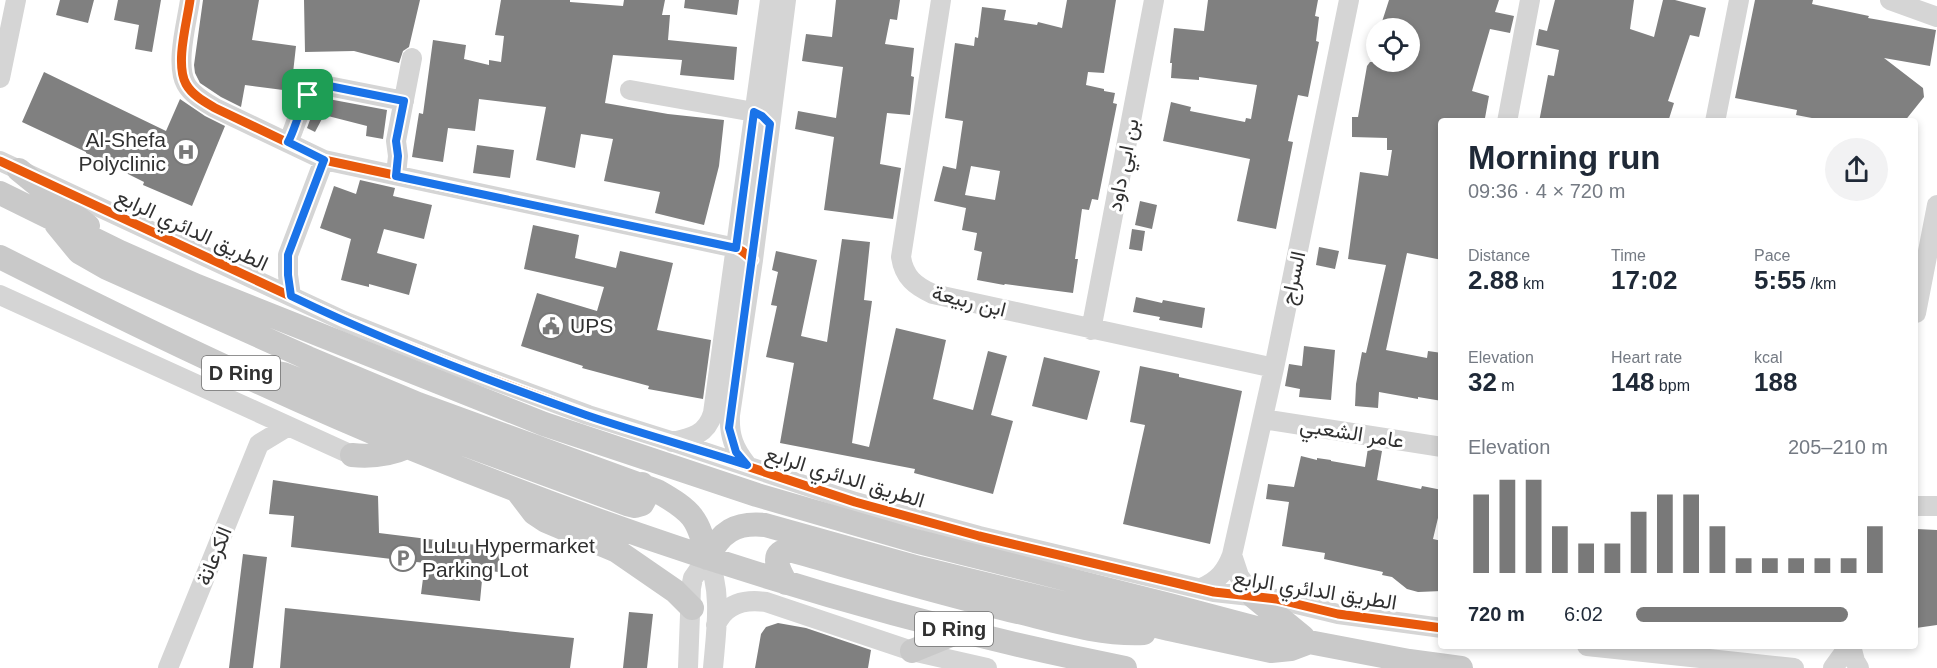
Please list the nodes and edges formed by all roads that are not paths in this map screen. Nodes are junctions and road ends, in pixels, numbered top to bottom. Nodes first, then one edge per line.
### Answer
1 (16, 0) edge
2 (190, 0) edge
3 (770, 0) edge
4 (786, 0) edge
5 (941, 0) edge
6 (1154, 0) edge
7 (1349, 0) edge
8 (1530, 0) edge
9 (1739, 0) edge
10 (1890, 0) edge
11 (1937, 17) edge
12 (412, 58) dead end
13 (0, 78) edge
14 (630, 90) dead end
15 (404, 101) junction
16 (754, 112) junction
17 (1508, 118) edge
18 (1716, 118) edge
19 (770, 124) junction
20 (285, 140) junction
21 (0, 149) edge
22 (324, 160) junction
23 (9, 165) edge
24 (390, 174) junction
25 (0, 193) edge
26 (1937, 205) edge
27 (53, 220) junction
28 (736, 248) junction
29 (120, 252) junction
30 (288, 255) junction
31 (0, 257) edge
32 (753, 260) junction
33 (249, 277) junction
34 (0, 295) edge
35 (291, 296) junction
36 (1918, 297) edge
37 (1091, 330) junction
38 (1274, 368) junction
39 (230, 369) junction
40 (238, 404) junction
41 (1263, 419) junction
42 (287, 427) junction
43 (674, 442) junction
44 (259, 444) junction
45 (1438, 446) edge
46 (407, 447) junction
47 (632, 453) junction
48 (352, 455) joint
49 (747, 465) junction
50 (642, 484) junction
51 (517, 490) junction
52 (1918, 506) edge
53 (1937, 506) edge
54 (1232, 555) junction
55 (707, 558) junction
56 (786, 583) junction
57 (1201, 588) junction
58 (1254, 597) junction
59 (692, 608) junction
60 (716, 625) junction
61 (1438, 627) edge
62 (1169, 629) junction
63 (961, 631) junction
64 (1309, 642) junction
65 (1615, 649) edge
66 (1848, 649) edge
67 (1851, 649) edge
68 (912, 651) junction
69 (1089, 664) edge
70 (168, 668) edge
71 (688, 668) edge
72 (713, 668) edge
73 (987, 668) edge
74 (1125, 668) edge
75 (1461, 668) edge
76 (1794, 668) edge
77 (1833, 668) edge
78 (1859, 668) edge

1 - 13 street
2 - 20 street
3 - 16 street
4 - 19 street
5 - 37 street, ابن ربيعة
6 - 37 street, بن ابي داود
7 - 38 street, السراج
8 - 17 street
9 - 18 street
10 - 11 street
12 - 15 street
14 - 16 street
15 - 20 street
15 - 24 street
16 - 19 street
16 - 28 street
19 - 32 street
20 - 22 street
21 - 23 street
22 - 24 street
22 - 30 street
23 - 29 main road
23 - 33 street, الطريق الدائري الرابع
24 - 28 street
25 - 27 main road, الطريق الدائري الرابع
26 - 36 street
27 - 29 main road, الطريق الدائري الرابع
27 - 50 main road
28 - 32 street
28 - 43 street
29 - 47 main road, الطريق الدائري الرابع
30 - 33 street
30 - 35 street
31 - 39 main road, D Ring
32 - 49 street
33 - 35 street, الطريق الدائري الرابع
34 - 40 street
35 - 43 street, الطريق الدائري الرابع
37 - 38 street, ابن ربيعة
38 - 41 street, السراج
39 - 46 main road, D Ring
39 - 50 main road
40 - 42 street
40 - 44 street
41 - 45 street, عامر الشعبي
41 - 54 street, السراج
42 - 44 street
42 - 48 street
43 - 47 street
43 - 49 street, الطريق الدائري الرابع
44 - 70 street, الكرعانة
46 - 48 main road
46 - 51 main road, D Ring
47 - 64 main road, الطريق الدائري الرابع
49 - 57 street, الطريق الدائري الرابع
50 - 55 main road
51 - 55 main road, D Ring
51 - 59 main road
52 - 53 street
54 - 57 street, السراج
54 - 58 street
55 - 56 main road, D Ring
55 - 59 street
55 - 60 street
55 - 62 main road
56 - 62 main road
56 - 63 main road, D Ring
57 - 58 street, الطريق الدائري الرابع
58 - 61 street, الطريق الدائري الرابع
58 - 64 main road
59 - 71 street
60 - 68 street
60 - 72 street
62 - 64 main road
63 - 68 main road
63 - 69 main road, D Ring
64 - 75 main road, الطريق الدائري الرابع
65 - 76 street
66 - 77 street
67 - 78 street
68 - 73 street
69 - 74 main road, D Ring

